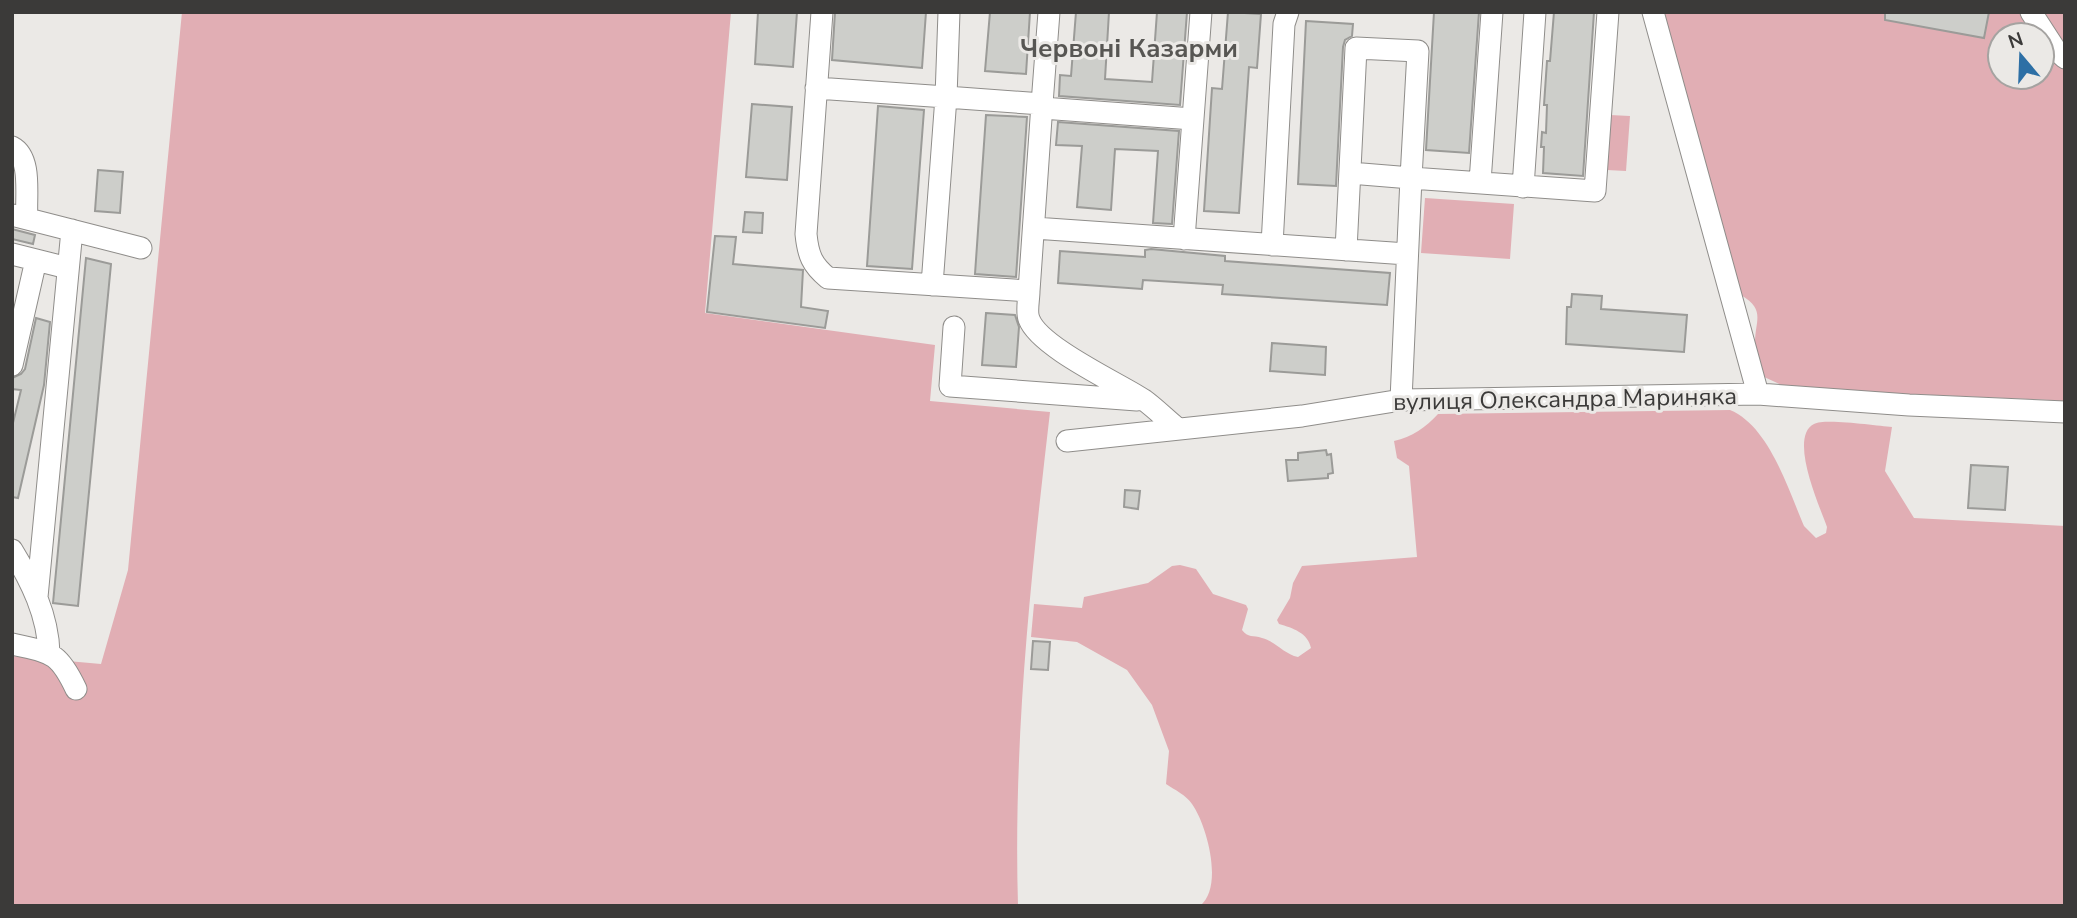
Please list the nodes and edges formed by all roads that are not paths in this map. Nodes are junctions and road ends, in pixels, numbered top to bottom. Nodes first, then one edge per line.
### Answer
1 (822, 12) edge
2 (949, 12) edge
3 (1049, 12) edge
4 (1200, 12) edge
5 (1288, 12) edge
6 (1492, 12) edge
7 (1535, 12) edge
8 (1608, 12) edge
9 (1653, 12) edge
10 (2031, 12) edge
11 (2065, 58) edge
12 (816, 88) junction
13 (946, 97) junction
14 (1042, 106) junction
15 (1193, 119) junction
16 (12, 147) edge
17 (1350, 173) junction
18 (1411, 178) junction
19 (1480, 182) junction
20 (1523, 187) junction
21 (20, 217) edge
22 (1034, 228) junction
23 (72, 230) junction
24 (1184, 239) junction
25 (1272, 245) junction
26 (142, 248) dead end
27 (1346, 250) junction
28 (12, 254) edge
29 (1407, 254) junction
30 (36, 260) junction
31 (68, 268) junction
32 (932, 285) junction
33 (1029, 291) junction
34 (954, 327) dead end
35 (12, 365) edge
36 (1758, 394) junction
37 (1144, 400) junction
38 (1401, 400) junction
39 (2065, 412) edge
40 (1177, 428) junction
41 (1067, 441) dead end
42 (12, 550) edge
43 (37, 597) junction
44 (12, 644) edge
45 (48, 653) junction
46 (76, 689) dead end

1 - 12 street
2 - 13 street
3 - 14 street
4 - 15 street
5 - 25 street
6 - 19 street
7 - 20 street
8 - 20 street
9 - 36 street
10 - 11 street
12 - 13 street
12 - 32 street
13 - 14 street
13 - 32 street
14 - 15 street
14 - 22 street
15 - 24 street
16 - 21 street
17 - 18 street
17 - 18 street
17 - 27 street
18 - 19 street
18 - 29 street
19 - 20 street
21 - 23 street
22 - 24 street
22 - 33 street
23 - 26 street
23 - 31 street
24 - 25 street
25 - 27 street
27 - 29 street
28 - 30 street
29 - 38 street
30 - 31 street
30 - 35 street
31 - 43 street
32 - 33 street
33 - 37 street
34 - 37 street
36 - 38 street, вулиця Олександра Мариняка
36 - 39 street, вулиця Олександра Мариняка
37 - 40 street
38 - 40 street, вулиця Олександра Мариняка
40 - 41 street, вулиця Олександра Мариняка
42 - 43 street
43 - 45 street
44 - 45 street
45 - 46 street

